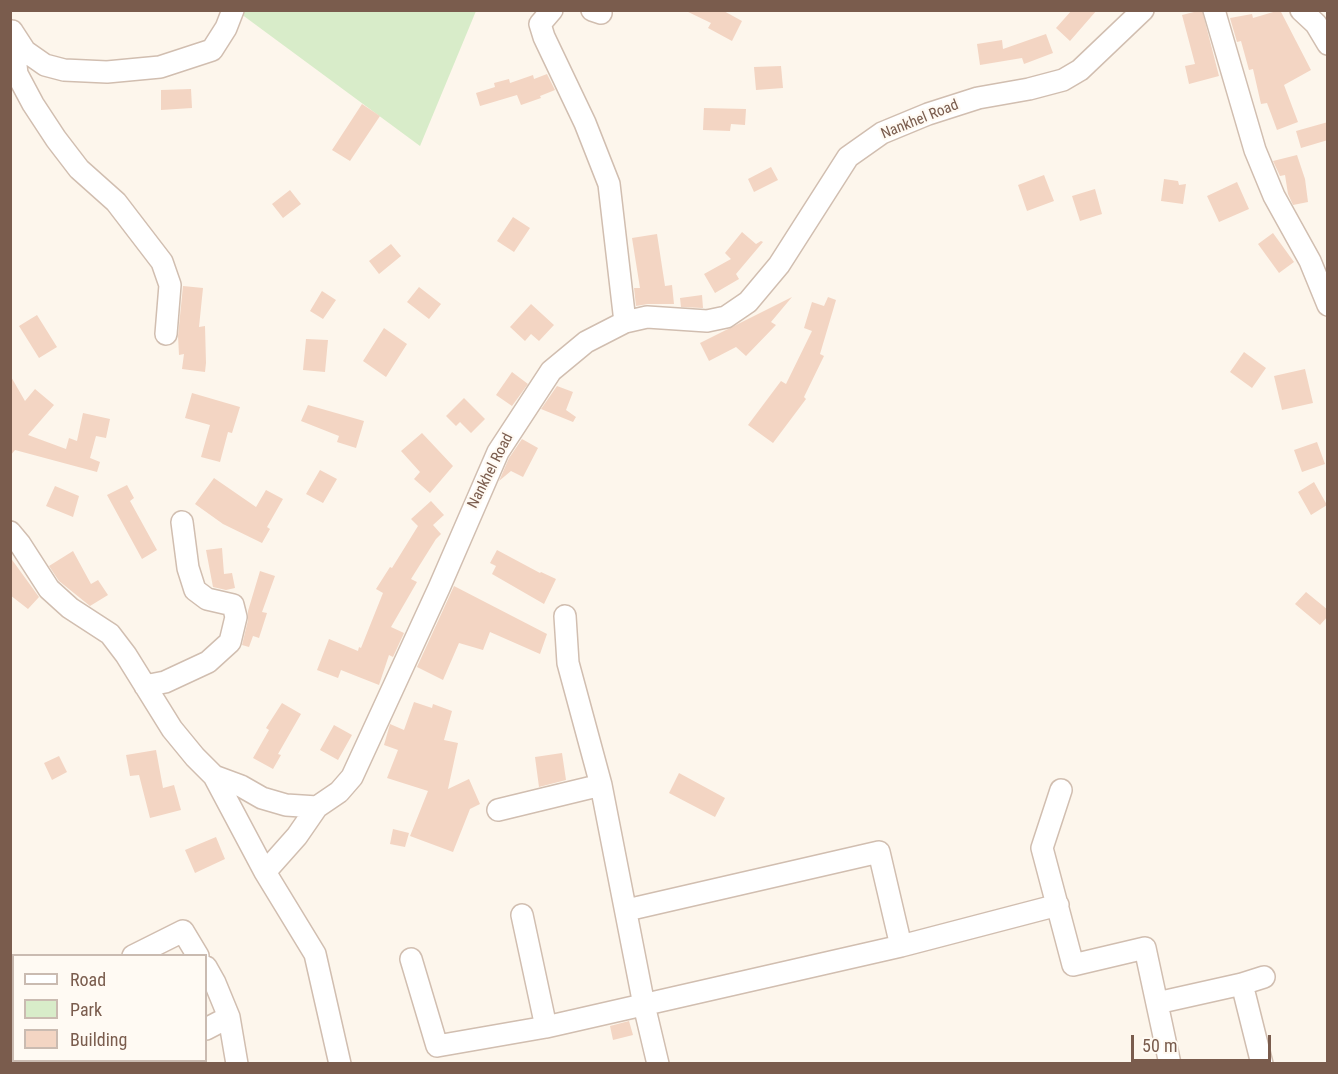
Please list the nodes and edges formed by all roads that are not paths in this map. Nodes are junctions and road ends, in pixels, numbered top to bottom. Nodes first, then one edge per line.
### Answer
1 (233, 10) edge
2 (552, 10) edge
3 (1143, 10) edge
4 (1214, 10) edge
5 (1301, 10) edge
6 (11, 30) edge
7 (1328, 44) edge
8 (1328, 304) edge
9 (625, 322) junction
10 (166, 334) dead end
11 (182, 522) dead end
12 (10, 532) edge
13 (565, 616) dead end
14 (145, 686) junction
15 (214, 776) junction
16 (601, 785) junction
17 (1061, 790) dead end
18 (317, 807) junction
19 (498, 810) dead end
20 (265, 872) junction
21 (1058, 905) junction
22 (627, 910) junction
23 (522, 915) dead end
24 (901, 946) junction
25 (137, 954) edge
26 (197, 954) edge
27 (411, 959) dead end
28 (207, 969) edge
29 (1264, 977) dead end
30 (1242, 984) junction
31 (1157, 1003) junction
32 (644, 1005) junction
33 (229, 1017) junction
34 (546, 1027) junction
35 (207, 1028) edge
36 (237, 1064) edge
37 (340, 1064) edge
38 (658, 1064) edge
39 (1170, 1064) edge
40 (1262, 1064) edge

1 - 6 street
2 - 9 street
3 - 9 street, Nankhel Road
4 - 8 street
5 - 7 street
6 - 10 street
9 - 18 street, Nankhel Road
11 - 14 street
12 - 14 street
13 - 16 street
14 - 15 street
15 - 18 street
15 - 20 street
16 - 19 street
16 - 22 street
17 - 21 street
18 - 20 street
20 - 37 street
21 - 24 street
21 - 31 street
22 - 24 street
22 - 32 street
23 - 34 street
24 - 32 street
25 - 26 street
27 - 34 street
28 - 33 street
29 - 30 street
30 - 31 street
30 - 40 street
31 - 39 street
32 - 34 street
32 - 38 street
33 - 35 street
33 - 36 street

